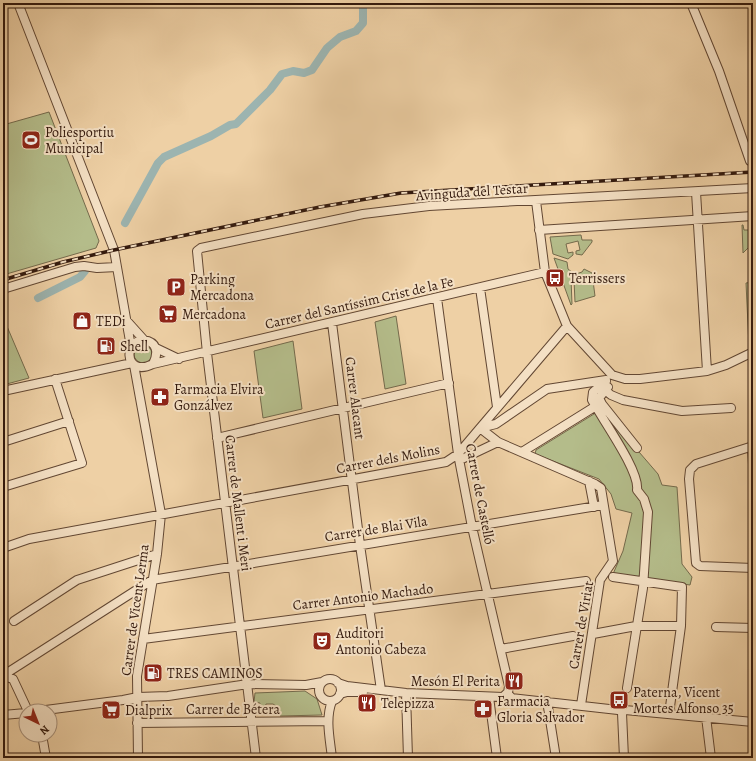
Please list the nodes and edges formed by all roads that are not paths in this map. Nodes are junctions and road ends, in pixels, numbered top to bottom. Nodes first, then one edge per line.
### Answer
1 (18, 3) edge
2 (691, 3) edge
3 (753, 160) edge
4 (753, 188) edge
5 (696, 192) junction
6 (536, 201) junction
7 (753, 216) edge
8 (698, 219) junction
9 (539, 230) junction
10 (197, 251) joint
11 (117, 267) junction
12 (544, 272) junction
13 (480, 288) junction
14 (3, 289) edge
15 (437, 298) junction
16 (126, 319) junction
17 (332, 323) junction
18 (567, 326) junction
19 (144, 340) junction
20 (131, 347) junction
21 (156, 348) junction
22 (753, 352) edge
23 (207, 353) junction
24 (180, 359) junction
25 (133, 364) junction
26 (149, 366) junction
27 (707, 371) junction
28 (609, 378) junction
29 (55, 379) junction
30 (448, 383) junction
31 (138, 386) junction
32 (605, 390) junction
33 (3, 391) edge
34 (596, 406) junction
35 (497, 407) junction
36 (343, 408) junction
37 (731, 408) dead end
38 (68, 421) junction
39 (480, 428) junction
40 (217, 438) junction
41 (3, 442) edge
42 (498, 442) junction
43 (752, 446) edge
44 (637, 448) dead end
45 (522, 452) junction
46 (459, 457) junction
47 (753, 464) edge
48 (352, 479) junction
49 (589, 481) junction
50 (3, 487) edge
51 (225, 502) junction
52 (603, 505) junction
53 (594, 506) junction
54 (161, 514) junction
55 (472, 527) junction
56 (360, 545) junction
57 (3, 548) edge
58 (157, 554) junction
59 (233, 566) junction
60 (753, 568) edge
61 (613, 577) dead end
62 (152, 580) junction
63 (586, 582) dead end
64 (643, 585) junction
65 (488, 594) junction
66 (370, 609) junction
67 (14, 621) dead end
68 (240, 626) junction
69 (636, 626) junction
70 (681, 626) junction
71 (716, 627) dead end
72 (753, 628) edge
73 (592, 634) junction
74 (573, 636) dead end
75 (143, 639) junction
76 (501, 649) junction
77 (4, 677) edge
78 (322, 682) junction
79 (338, 683) junction
80 (248, 684) junction
81 (306, 685) junction
82 (627, 688) dead end
83 (381, 690) junction
84 (397, 692) junction
85 (406, 693) junction
86 (319, 694) junction
87 (340, 694) junction
88 (507, 696) junction
89 (138, 697) junction
90 (489, 697) junction
91 (332, 701) junction
92 (547, 701) junction
93 (24, 703) edge
94 (581, 705) junction
95 (58, 708) edge
96 (622, 711) junction
97 (18, 713) edge
98 (669, 714) junction
99 (3, 715) edge
100 (706, 717) junction
101 (328, 721) junction
102 (252, 722) junction
103 (753, 722) edge
104 (137, 723) junction
105 (43, 743) edge
106 (46, 758) edge
107 (138, 758) edge
108 (256, 758) edge
109 (332, 758) edge
110 (408, 758) edge
111 (496, 758) edge
112 (556, 758) edge
113 (624, 758) edge
114 (711, 758) edge

1 - 11 street
2 - 3 street
4 - 5 street, Avinguda del Testar
5 - 6 street, Avinguda del Testar
5 - 8 street
6 - 9 street
6 - 10 street, Avinguda del Testar
7 - 8 street
8 - 9 street
8 - 27 street
9 - 12 street
10 - 23 street, Carrer de Mallent i Meri
11 - 14 street
11 - 16 street
12 - 13 street, Carrer del Santíssim Crist de la Fe
12 - 18 street
13 - 15 street, Carrer del Santíssim Crist de la Fe
13 - 35 street
15 - 17 street, Carrer del Santíssim Crist de la Fe
15 - 30 street, Carrer de Castelló
16 - 19 street
16 - 20 street
17 - 23 street, Carrer del Santíssim Crist de la Fe
17 - 36 street, Carrer Alacant
18 - 28 street
18 - 35 street, Carrer dels Molins
19 - 20 street
19 - 21 street
20 - 25 street
21 - 24 street
21 - 26 street
22 - 27 street
23 - 24 street, Carrer del Santíssim Crist de la Fe
23 - 40 street, Carrer de Mallent i Meri
24 - 26 street, Carrer del Santíssim Crist de la Fe
25 - 26 street
25 - 29 street
25 - 31 street, Carrer de Vicent Lerma
26 - 31 street
27 - 28 street
28 - 32 street
28 - 34 street
28 - 39 street
29 - 33 street
29 - 38 street
30 - 36 street
30 - 46 street, Carrer de Castelló
31 - 54 street, Carrer de Vicent Lerma
32 - 37 street
32 - 44 street
34 - 45 street
34 - 64 street
35 - 39 street, Carrer dels Molins
36 - 40 street
36 - 48 street, Carrer Alacant
38 - 41 street
38 - 50 street
39 - 42 street
39 - 46 street, Carrer dels Molins
40 - 51 street, Carrer de Mallent i Meri
42 - 45 street
42 - 46 street, Carrer dels Molins
43 - 47 street
43 - 60 street
45 - 49 street
46 - 48 street, Carrer dels Molins
46 - 55 street, Carrer de Castelló
48 - 51 street, Carrer dels Molins
48 - 56 street, Carrer Alacant
49 - 52 street, Carrer de Viriat
49 - 53 street
51 - 54 street, Carrer dels Molins
51 - 59 street, Carrer de Mallent i Meri
52 - 53 street, Carrer de Blai Vila
52 - 73 street, Carrer de Viriat
53 - 55 street, Carrer de Blai Vila
54 - 57 street, Carrer dels Molins
54 - 58 street, Carrer de Vicent Lerma
55 - 56 street, Carrer de Blai Vila
55 - 65 street, Carrer de Castelló
56 - 59 street, Carrer de Blai Vila
56 - 66 street, Carrer Alacant
58 - 62 street, Carrer de Vicent Lerma
58 - 67 street
59 - 62 street, Carrer de Blai Vila
59 - 68 street, Carrer de Mallent i Meri
61 - 64 street
62 - 75 street, Carrer de Vicent Lerma
62 - 77 street
63 - 65 street, Carrer Antonio Machado
64 - 69 street
64 - 70 street
65 - 66 street, Carrer Antonio Machado
65 - 76 street, Carrer de Castelló
66 - 68 street, Carrer Antonio Machado
66 - 83 street, Carrer Alacant
68 - 75 street, Carrer Antonio Machado
68 - 80 street, Carrer de Mallent i Meri
69 - 70 street
69 - 73 street
69 - 82 street
70 - 98 street
71 - 72 street
73 - 94 street, Carrer de Viriat
74 - 76 street
75 - 89 street, Carrer de Vicent Lerma
76 - 88 street, Carrer de Castelló
77 - 93 street
78 - 79 street
78 - 81 street
78 - 86 street
79 - 83 street
79 - 87 street
80 - 81 street
80 - 89 street
80 - 102 street, Carrer de Mallent i Meri
81 - 86 street
83 - 84 street
84 - 85 street
84 - 87 street
85 - 90 street
85 - 110 street
86 - 91 street
87 - 91 street
88 - 90 street
88 - 92 street
89 - 95 street
89 - 104 street, Carrer de Vicent Lerma
90 - 111 street
91 - 101 street
92 - 94 street
92 - 112 street
94 - 96 street
96 - 98 street
96 - 113 street
97 - 99 street
98 - 100 street
100 - 103 street
100 - 114 street
101 - 102 street, Carrer de Bétera
101 - 109 street
102 - 104 street, Carrer de Bétera
102 - 108 street, Carrer de Mallent i Meri
104 - 107 street, Carrer de Vicent Lerma
105 - 106 street

